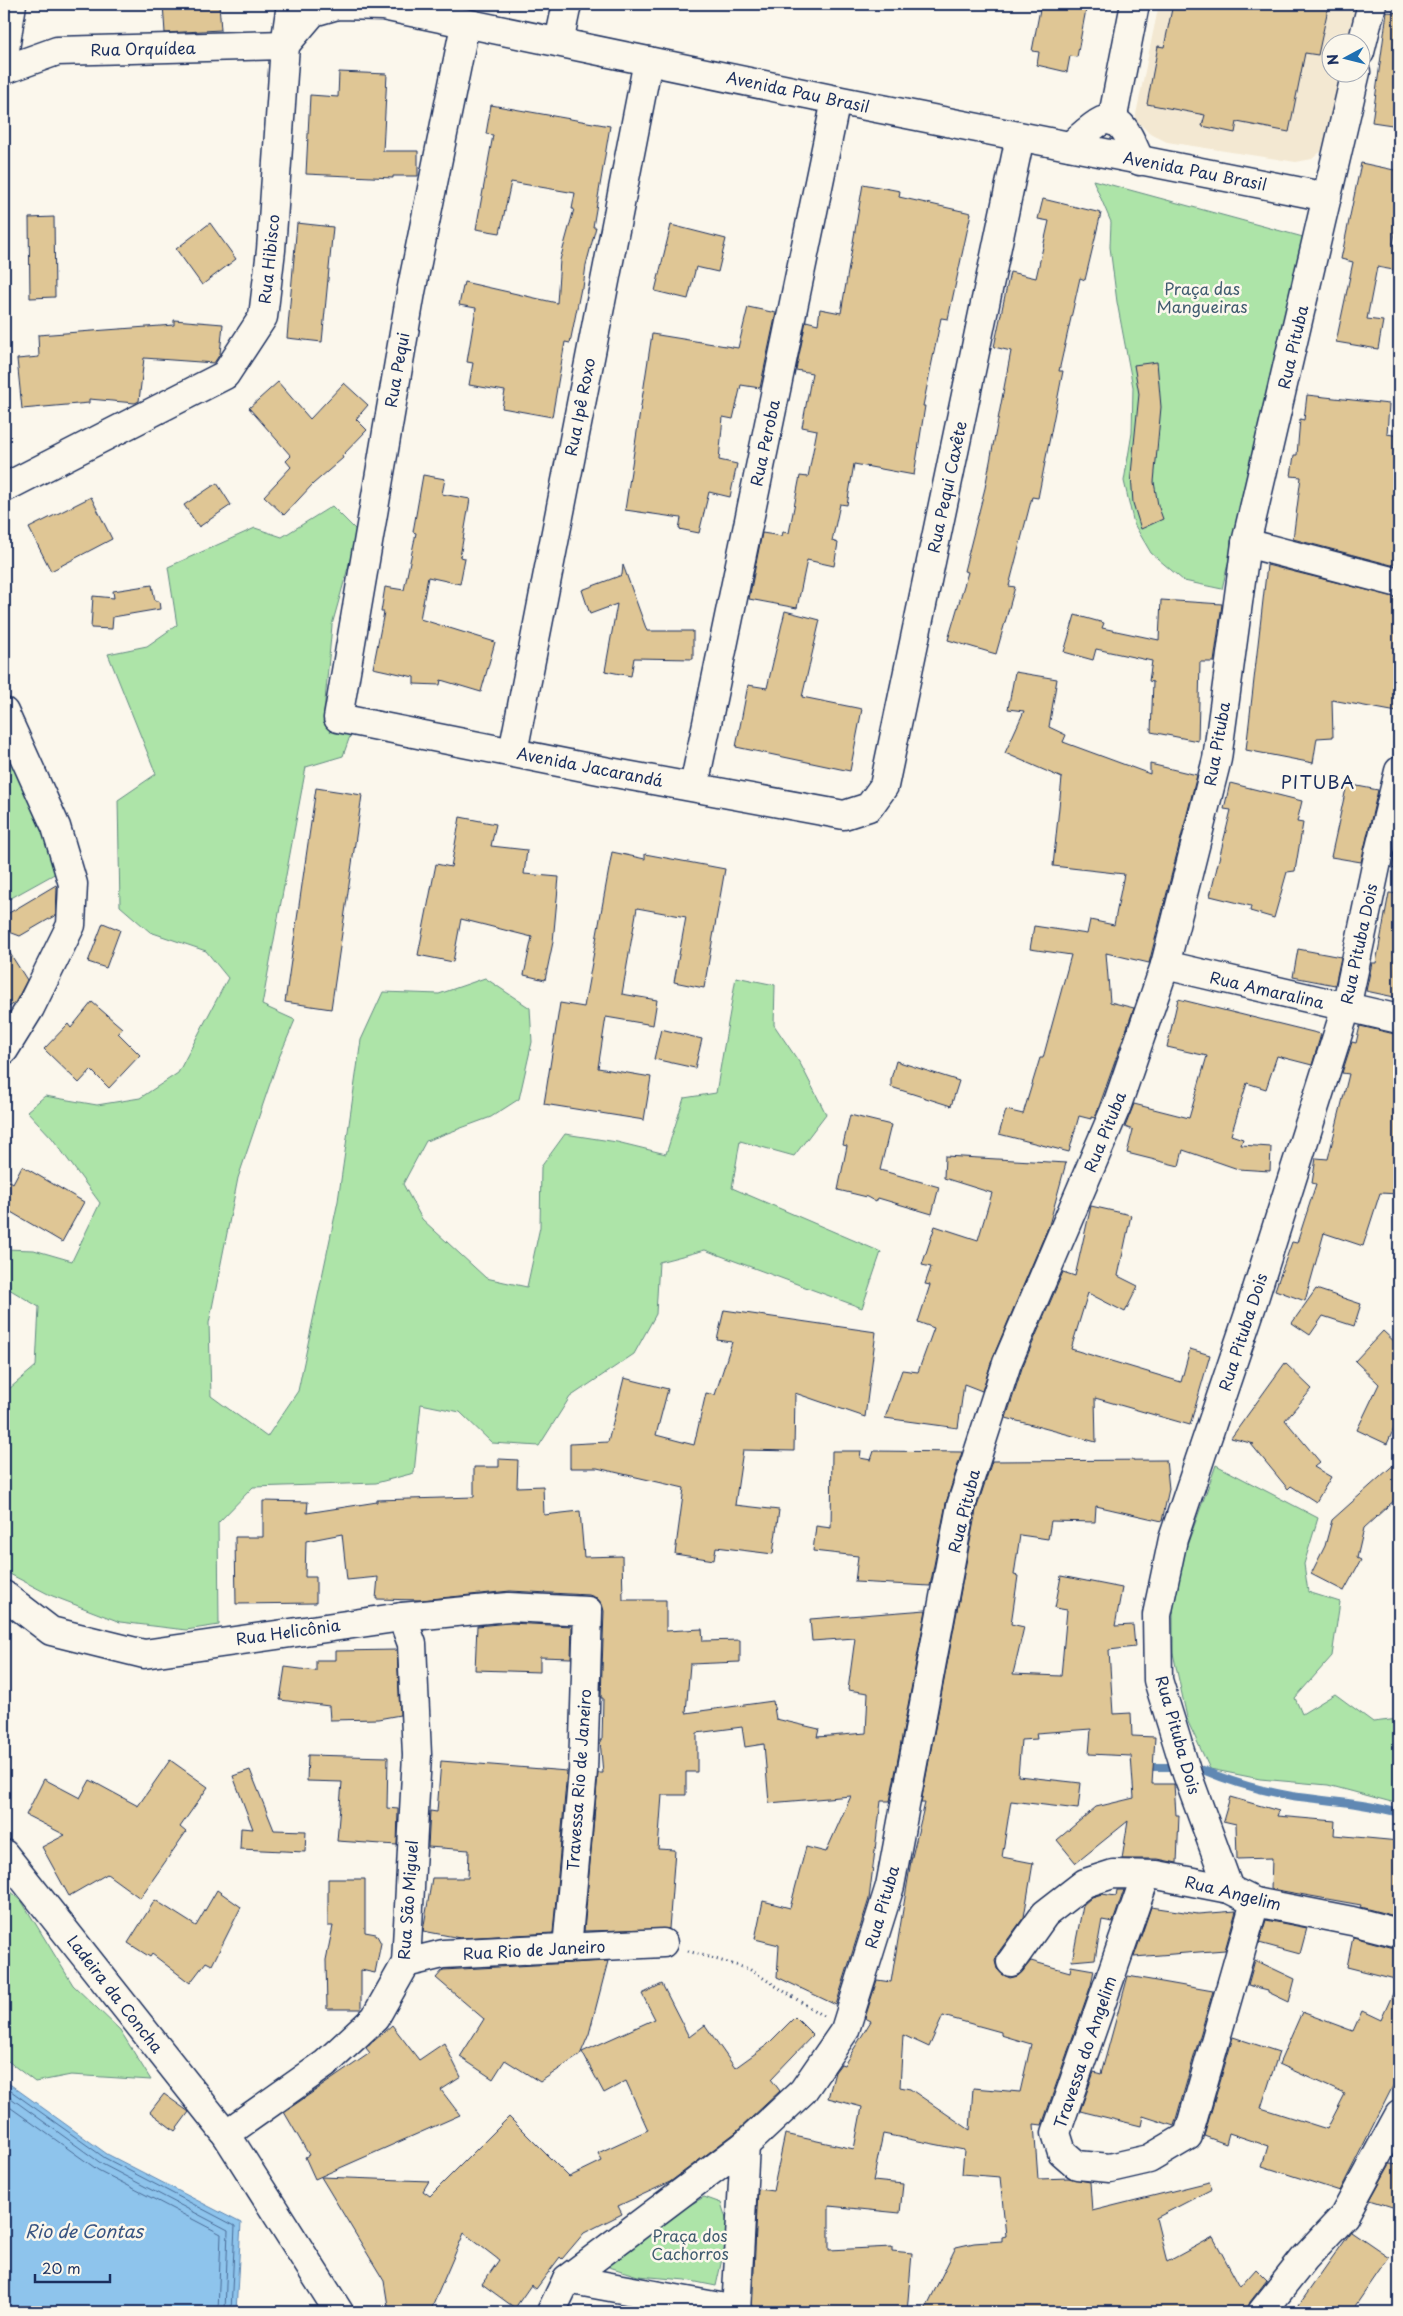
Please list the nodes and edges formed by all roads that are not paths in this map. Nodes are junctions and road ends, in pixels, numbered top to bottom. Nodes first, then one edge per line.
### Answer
1 (12, 4) edge
2 (291, 4) edge
3 (567, 4) edge
4 (1135, 4) edge
5 (1372, 4) edge
6 (465, 24) junction
7 (1365, 32) edge
8 (559, 42) junction
9 (285, 45) junction
10 (4, 56) edge
11 (648, 61) junction
12 (4, 70) edge
13 (1354, 82) edge
14 (836, 100) junction
15 (1112, 121) junction
16 (1020, 137) junction
17 (1070, 146) junction
18 (1140, 161) junction
19 (1327, 197) junction
20 (4, 488) edge
21 (1246, 543) junction
22 (1399, 583) edge
23 (4, 712) edge
24 (338, 718) joint
25 (513, 752) junction
26 (1399, 771) edge
27 (694, 786) junction
28 (844, 815) joint
29 (1166, 964) junction
30 (1346, 1008) junction
31 (1399, 1019) edge
32 (4, 1050) edge
33 (4, 1595) edge
34 (588, 1611) joint
35 (402, 1617) junction
36 (4, 1854) edge
37 (1146, 1875) junction
38 (1229, 1889) junction
39 (1255, 1902) junction
40 (1399, 1933) edge
41 (663, 1943) road end
42 (568, 1948) junction
43 (1011, 1962) dead end
44 (406, 1963) junction
45 (1399, 2115) edge
46 (226, 2134) junction
47 (745, 2146) junction
48 (568, 2279) junction
49 (736, 2311) edge
50 (339, 2312) edge
51 (551, 2312) edge
52 (1262, 2312) edge

1 - 10 street
2 - 9 street, Rua Hibisco
3 - 8 street
4 - 15 street
5 - 7 street
6 - 8 street, Avenida Pau Brasil
6 - 9 street, Avenida Pau Brasil
6 - 24 street, Rua Pequi
8 - 11 street, Avenida Pau Brasil
9 - 12 street, Rua Orquídea
9 - 20 street, Rua Hibisco
11 - 14 street, Avenida Pau Brasil
11 - 25 street, Rua Ipê Roxo
13 - 19 street, Rua Pituba
14 - 16 street, Avenida Pau Brasil
14 - 27 street, Rua Peroba
15 - 17 street
15 - 18 street
16 - 17 street, Avenida Pau Brasil
16 - 28 street, Rua Pequi Caxête
17 - 18 street, Avenida Pau Brasil
18 - 19 street, Avenida Pau Brasil
19 - 21 street, Rua Pituba
21 - 22 street
21 - 29 street, Rua Pituba
23 - 32 street
24 - 25 street, Avenida Jacarandá
25 - 27 street, Avenida Jacarandá
26 - 30 street, Rua Pituba Dois
27 - 28 street, Avenida Jacarandá
29 - 30 street, Rua Amaralina
29 - 47 street, Rua Pituba
30 - 31 street, Rua Amaralina
30 - 38 street, Rua Pituba Dois
33 - 35 street, Rua Helicônia
34 - 35 street, Rua Helicônia
34 - 42 street, Travessa Rio de Janeiro
35 - 44 street, Rua São Miguel
36 - 46 street, Ladeira da Concha
37 - 38 street, Rua Angelim
37 - 39 street, Travessa do Angelim
37 - 43 street, Rua Angelim
38 - 39 street, Rua Angelim
39 - 40 street, Rua Angelim
41 - 42 street, Rua Rio de Janeiro
42 - 44 street, Rua Rio de Janeiro
44 - 46 street, Rua São Miguel
45 - 52 street
46 - 50 street, Ladeira da Concha
47 - 48 street, Rua Pituba
47 - 49 street
48 - 49 street
48 - 51 street

